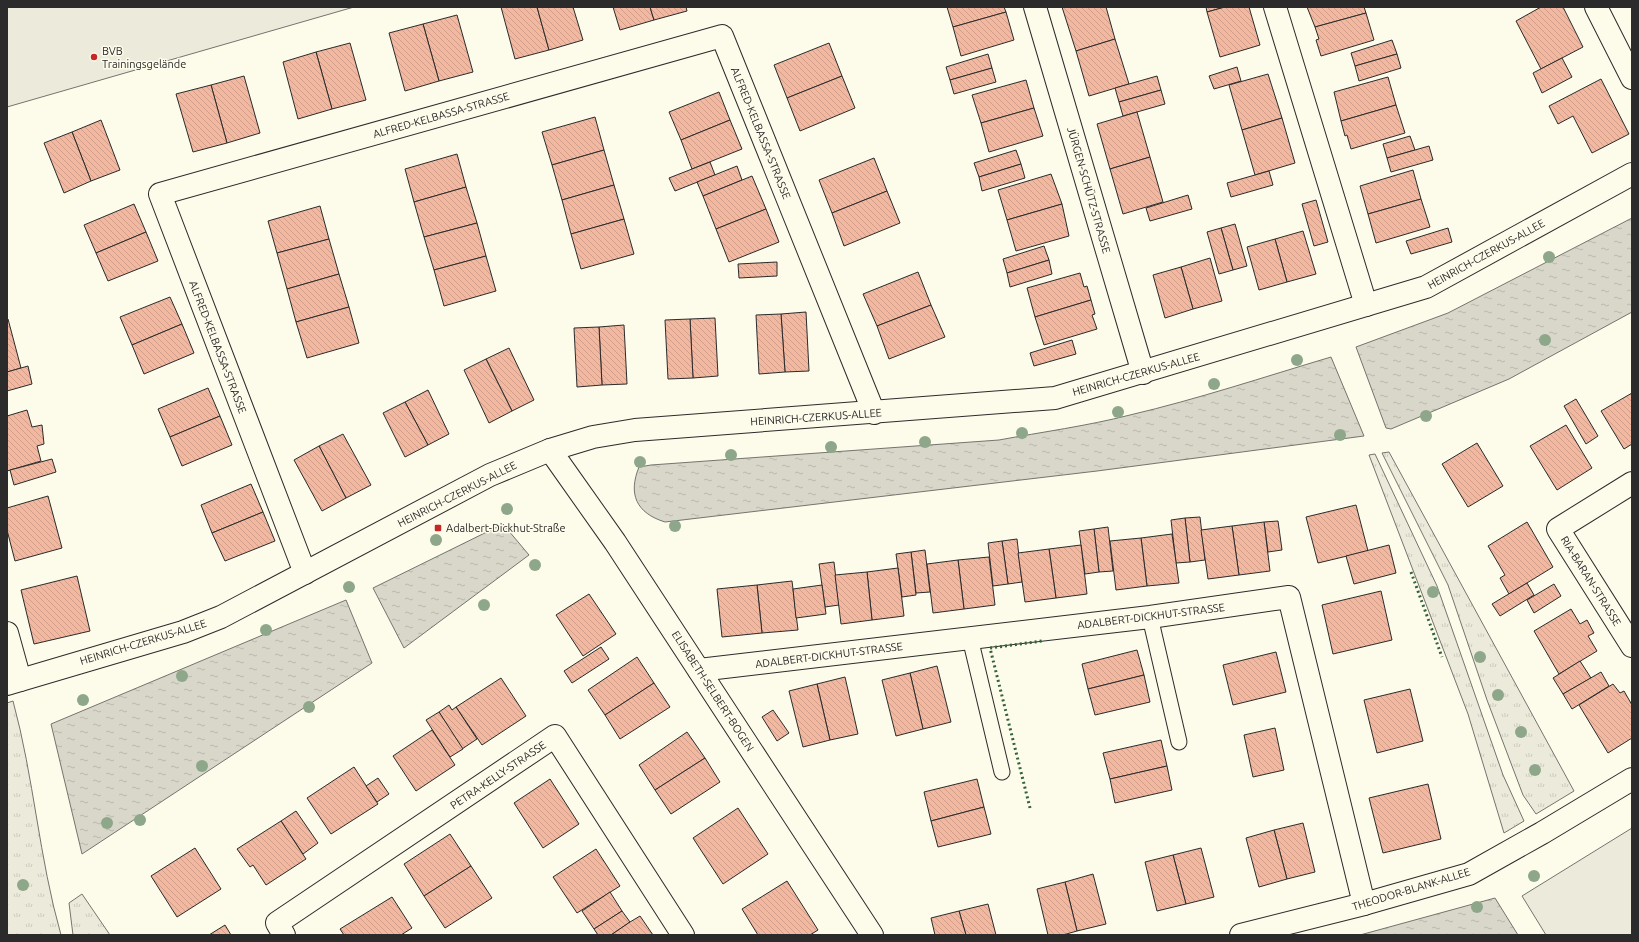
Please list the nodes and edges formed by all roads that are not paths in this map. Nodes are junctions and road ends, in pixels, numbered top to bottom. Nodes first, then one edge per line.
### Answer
1 (1035, 7) edge
2 (1275, 7) edge
3 (1596, 7) edge
4 (1632, 78) edge
5 (1632, 174) edge
6 (1366, 305) junction
7 (1143, 373) junction
8 (874, 413) junction
9 (550, 450) junction
10 (1632, 483) edge
11 (305, 573) junction
12 (1150, 617) junction
13 (7, 634) edge
14 (970, 638) junction
15 (1632, 646) edge
16 (699, 670) junction
17 (13, 682) edge
18 (1180, 742) dead end
19 (1002, 772) dead end
20 (1632, 779) edge
21 (1364, 904) junction
22 (284, 935) edge
23 (683, 935) edge
24 (872, 935) edge
25 (1241, 935) edge

1 - 7 street, JÜRGEN-SCHÜTZ-STRASSE
2 - 6 street
3 - 4 street
5 - 6 street, HEINRICH-CZERKUS-ALLEE
6 - 7 street, HEINRICH-CZERKUS-ALLEE
7 - 8 street, HEINRICH-CZERKUS-ALLEE
8 - 9 street, HEINRICH-CZERKUS-ALLEE
8 - 11 street, ALFRED-KELBASSA-STRASSE
9 - 11 street, HEINRICH-CZERKUS-ALLEE
9 - 16 street, ELISABETH-SELBERT-BOGEN
10 - 15 street, RIA-BARAN-STRASSE
11 - 17 street, HEINRICH-CZERKUS-ALLEE
12 - 14 street, ADALBERT-DICKHUT-STRASSE
12 - 18 lane
12 - 21 street, ADALBERT-DICKHUT-STRASSE
13 - 17 street
14 - 16 street, ADALBERT-DICKHUT-STRASSE
14 - 19 lane
16 - 24 street, ELISABETH-SELBERT-BOGEN
20 - 21 street, THEODOR-BLANK-ALLEE
21 - 25 street, THEODOR-BLANK-ALLEE
22 - 23 street, PETRA-KELLY-STRASSE

